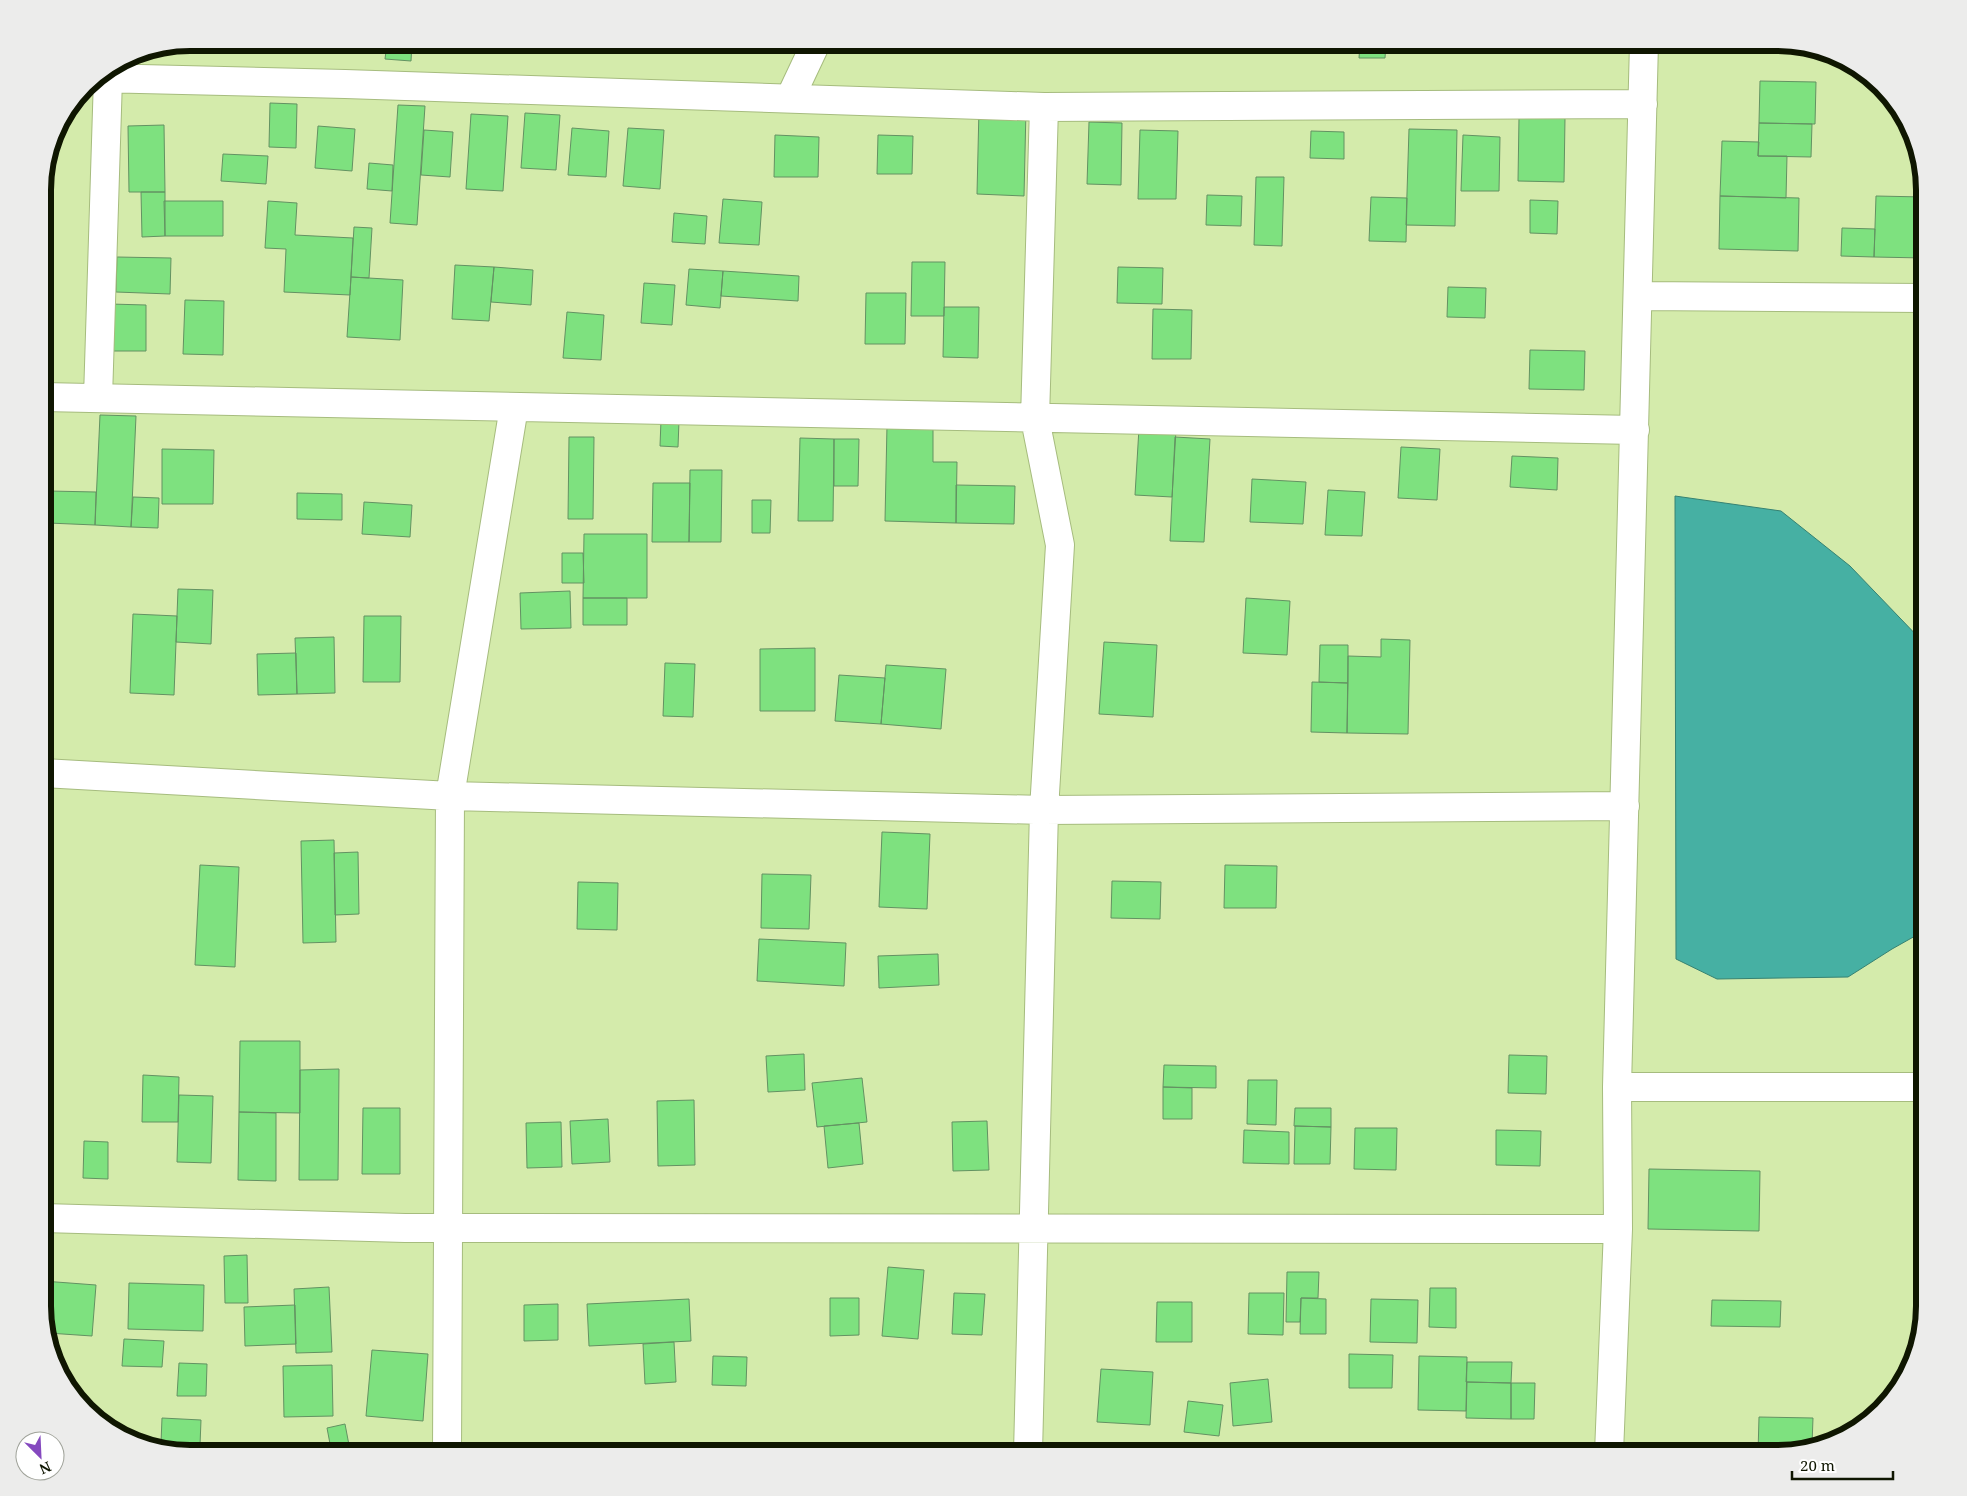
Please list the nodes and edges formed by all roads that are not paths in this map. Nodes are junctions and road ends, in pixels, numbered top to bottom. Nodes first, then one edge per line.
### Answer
1 (812, 51) edge
2 (1644, 51) edge
3 (109, 78) edge
4 (103, 83) edge
5 (790, 98) junction
6 (1643, 104) junction
7 (1044, 107) junction
8 (1638, 296) junction
9 (1916, 298) edge
10 (52, 397) edge
11 (98, 398) junction
12 (514, 407) junction
13 (1035, 419) junction
14 (1635, 430) junction
15 (52, 774) edge
16 (450, 796) junction
17 (1624, 806) junction
18 (1044, 810) junction
19 (1916, 1087) edge
20 (1617, 1088) junction
21 (52, 1218) edge
22 (448, 1227) junction
23 (1034, 1228) junction
24 (1618, 1229) junction
25 (447, 1445) edge
26 (1028, 1445) edge
27 (1609, 1445) edge

1 - 5 street
2 - 6 street
3 - 5 street
4 - 11 street
5 - 7 street
6 - 7 street
6 - 8 street
7 - 13 street
8 - 9 street
8 - 14 street
10 - 11 street
11 - 12 street
12 - 13 street
12 - 16 street
13 - 14 street
13 - 18 street
14 - 17 street
15 - 16 street
16 - 18 street
16 - 22 street
17 - 18 street
17 - 20 street
18 - 23 street
19 - 20 street
20 - 24 street
21 - 22 street
22 - 23 street
22 - 25 street
23 - 24 street
23 - 26 street
24 - 27 street

